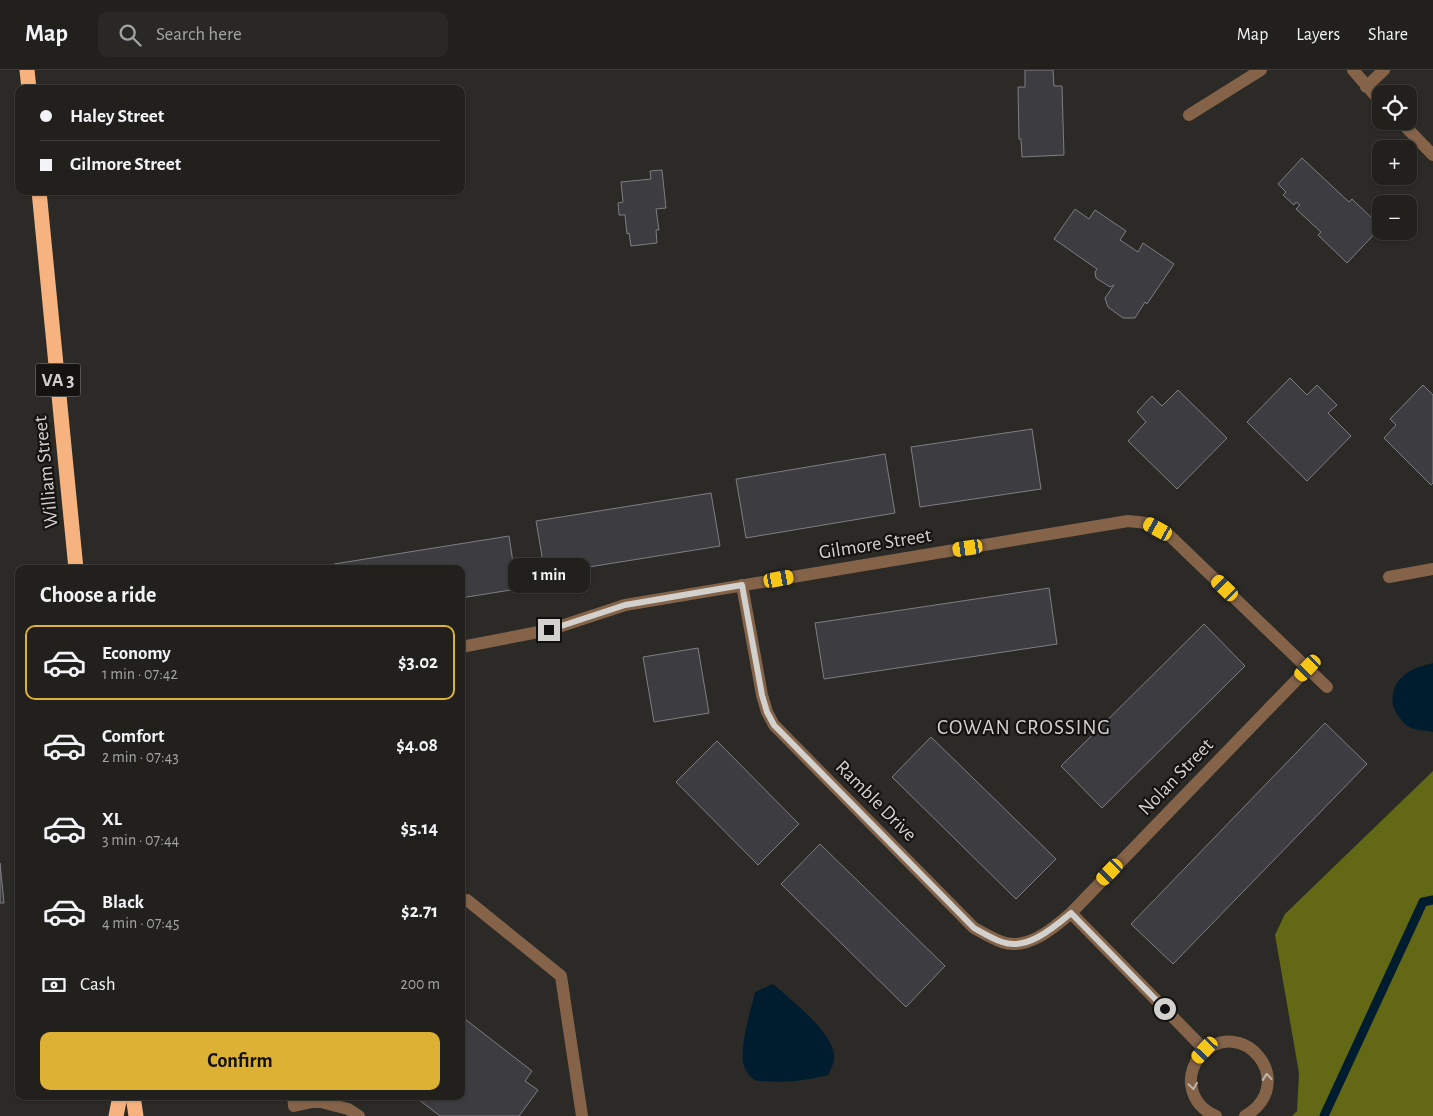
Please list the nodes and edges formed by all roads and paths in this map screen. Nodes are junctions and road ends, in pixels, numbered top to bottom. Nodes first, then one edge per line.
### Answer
1 (27, 70) edge
2 (1261, 70) edge
3 (1353, 70) edge
4 (1384, 70) edge
5 (29, 85) edge
6 (1366, 87) junction
7 (1372, 93) edge
8 (1190, 115) dead end
9 (1409, 130) edge
10 (1433, 155) edge
11 (39, 195) edge
12 (76, 565) edge
13 (1433, 569) edge
14 (1389, 577) dead end
15 (742, 585) junction
16 (465, 646) edge
17 (1308, 668) junction
18 (1327, 687) dead end
19 (465, 900) edge
20 (1071, 913) junction
21 (1205, 1050) junction
22 (119, 1100) edge
23 (133, 1100) edge
24 (294, 1106) edge
25 (116, 1116) edge
26 (136, 1116) edge
27 (359, 1116) edge
28 (582, 1116) edge
29 (1216, 1116) edge
30 (1245, 1116) edge

1 - 5 highway
2 - 8 street
3 - 6 street
4 - 6 street
6 - 7 street
9 - 10 street
11 - 12 highway, William Street / VA 3
13 - 14 street
15 - 16 street, Gilmore Street
15 - 17 street, Gilmore Street
15 - 20 street, Ramble Drive
17 - 18 street, Gilmore Street
17 - 20 street, Nolan Street
19 - 28 street
20 - 21 street
21 -> 29 street
30 -> 21 street
22 - 25 highway
23 - 26 highway
24 - 27 street

